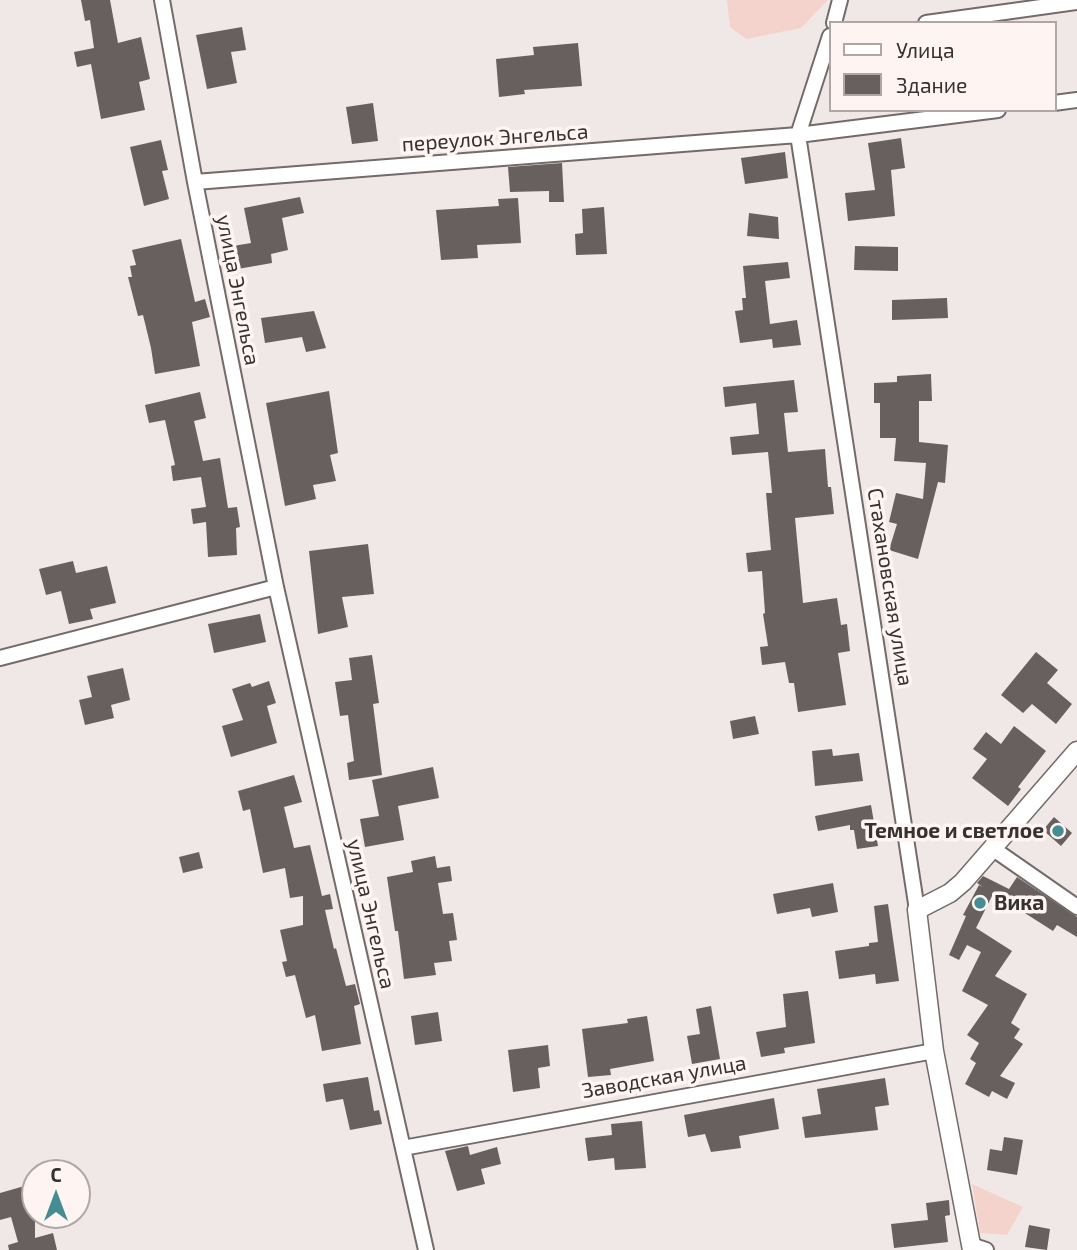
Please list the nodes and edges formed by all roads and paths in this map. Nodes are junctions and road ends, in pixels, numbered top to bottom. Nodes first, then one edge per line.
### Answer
1 (162, 0) edge
2 (840, 0) edge
3 (1077, 2) edge
4 (835, 21) edge
5 (940, 21) edge
6 (828, 42) edge
7 (1077, 100) edge
8 (1056, 103) edge
9 (982, 112) edge
10 (798, 135) junction
11 (195, 182) junction
12 (275, 587) junction
13 (0, 658) edge
14 (1077, 751) edge
15 (992, 848) junction
16 (1077, 907) edge
17 (917, 911) junction
18 (934, 1051) junction
19 (403, 1147) junction
20 (977, 1248) edge
21 (426, 1250) edge

1 - 11 street, улица Энгельса
2 - 4 street
3 - 5 street
6 - 10 street
7 - 8 street
9 - 10 street
10 - 11 street, переулок Энгельса
10 - 17 street, Стахановская улица
11 - 12 street, улица Энгельса
12 - 13 street
12 - 19 street, улица Энгельса
14 - 15 street
15 - 16 street
15 - 17 street
17 - 18 street, Стахановская улица
18 - 19 street, Заводская улица
18 - 20 street, Стахановская улица
19 - 21 street, улица Энгельса

